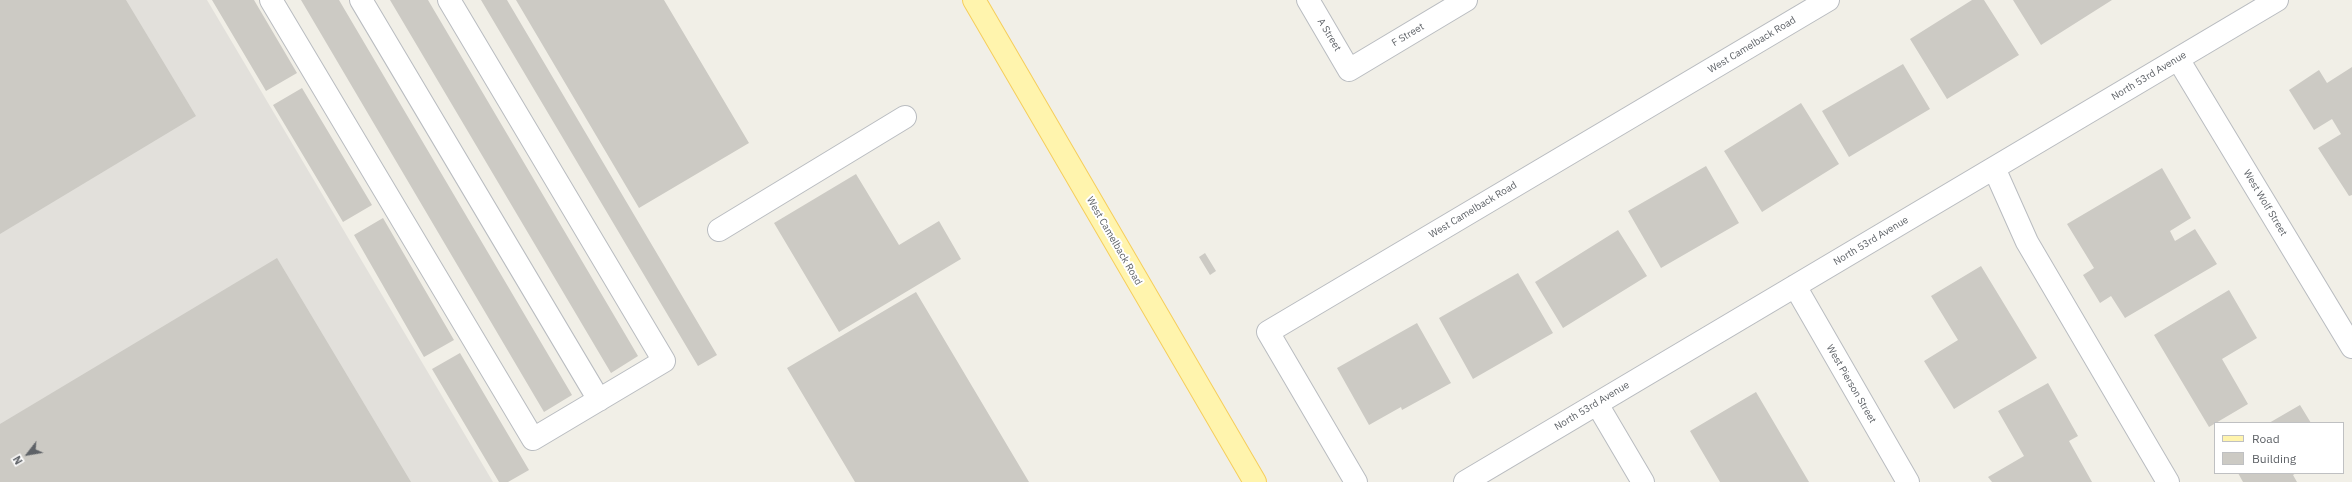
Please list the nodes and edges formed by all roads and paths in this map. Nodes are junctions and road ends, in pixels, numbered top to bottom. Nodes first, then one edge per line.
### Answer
1 (271, 0) edge
2 (361, 0) edge
3 (449, 0) edge
4 (974, 0) edge
5 (1308, 0) edge
6 (1466, 0) edge
7 (1828, 0) edge
8 (2277, 0) edge
9 (2178, 59) junction
10 (1349, 70) joint
11 (905, 116) dead end
12 (1994, 168) junction
13 (719, 230) dead end
14 (1795, 286) junction
15 (2352, 347) edge
16 (599, 400) junction
17 (1597, 404) junction
18 (1255, 482) edge
19 (1356, 482) edge
20 (1465, 482) edge
21 (1643, 482) edge
22 (1908, 482) edge
23 (2168, 482) edge

1 - 16 street
2 - 16 street
3 - 16 street
4 - 18 main road, West Camelback Road
5 - 10 street, A Street
6 - 10 street, F Street
7 - 19 street, West Camelback Road
8 - 9 street, North 53rd Avenue
9 - 12 street, North 53rd Avenue
9 - 15 street, West Wolf Street
11 - 13 street
12 - 14 street, North 53rd Avenue
12 - 23 street
14 - 17 street, North 53rd Avenue
14 - 22 street, West Pierson Street
17 - 20 street, North 53rd Avenue
17 - 21 street

